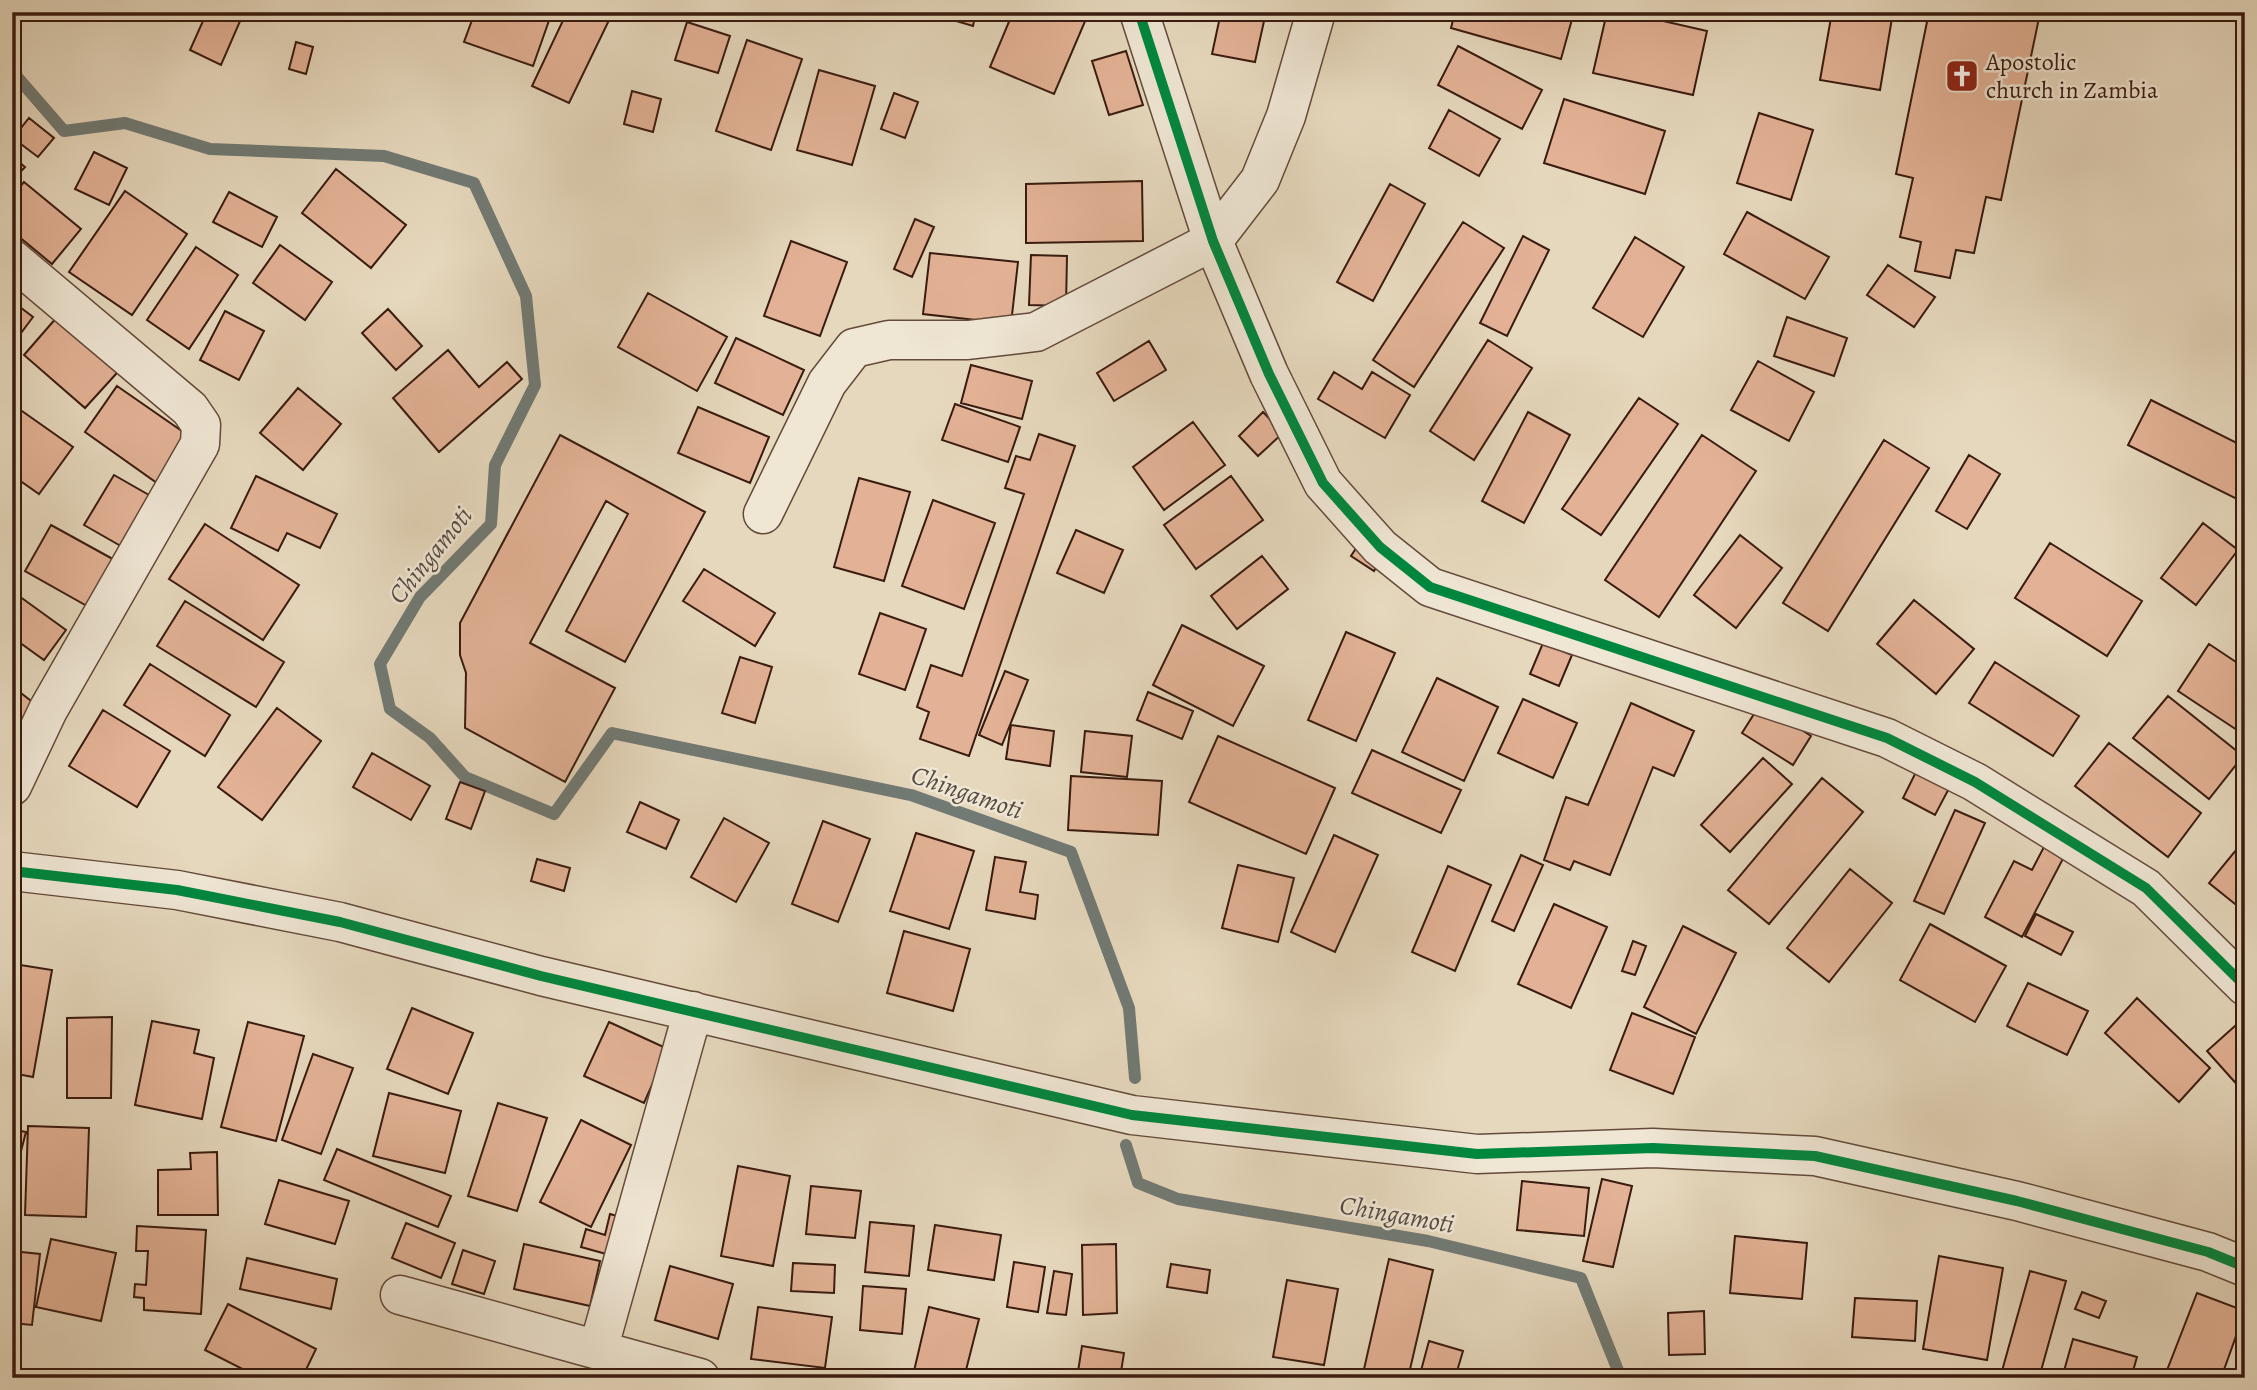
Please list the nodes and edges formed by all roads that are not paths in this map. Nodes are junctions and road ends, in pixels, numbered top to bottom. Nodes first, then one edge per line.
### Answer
1 (1139, 12) edge
2 (1316, 12) edge
3 (1213, 241) junction
4 (12, 259) edge
5 (763, 514) dead end
6 (12, 786) edge
7 (12, 871) edge
8 (2245, 986) edge
9 (693, 1011) junction
10 (2245, 1267) edge
11 (400, 1295) dead end
12 (598, 1350) junction
13 (700, 1378) edge

1 - 3 street
2 - 3 street
3 - 5 street
3 - 8 street
4 - 6 street
7 - 9 street
9 - 10 street
9 - 12 street
11 - 12 street
12 - 13 street

